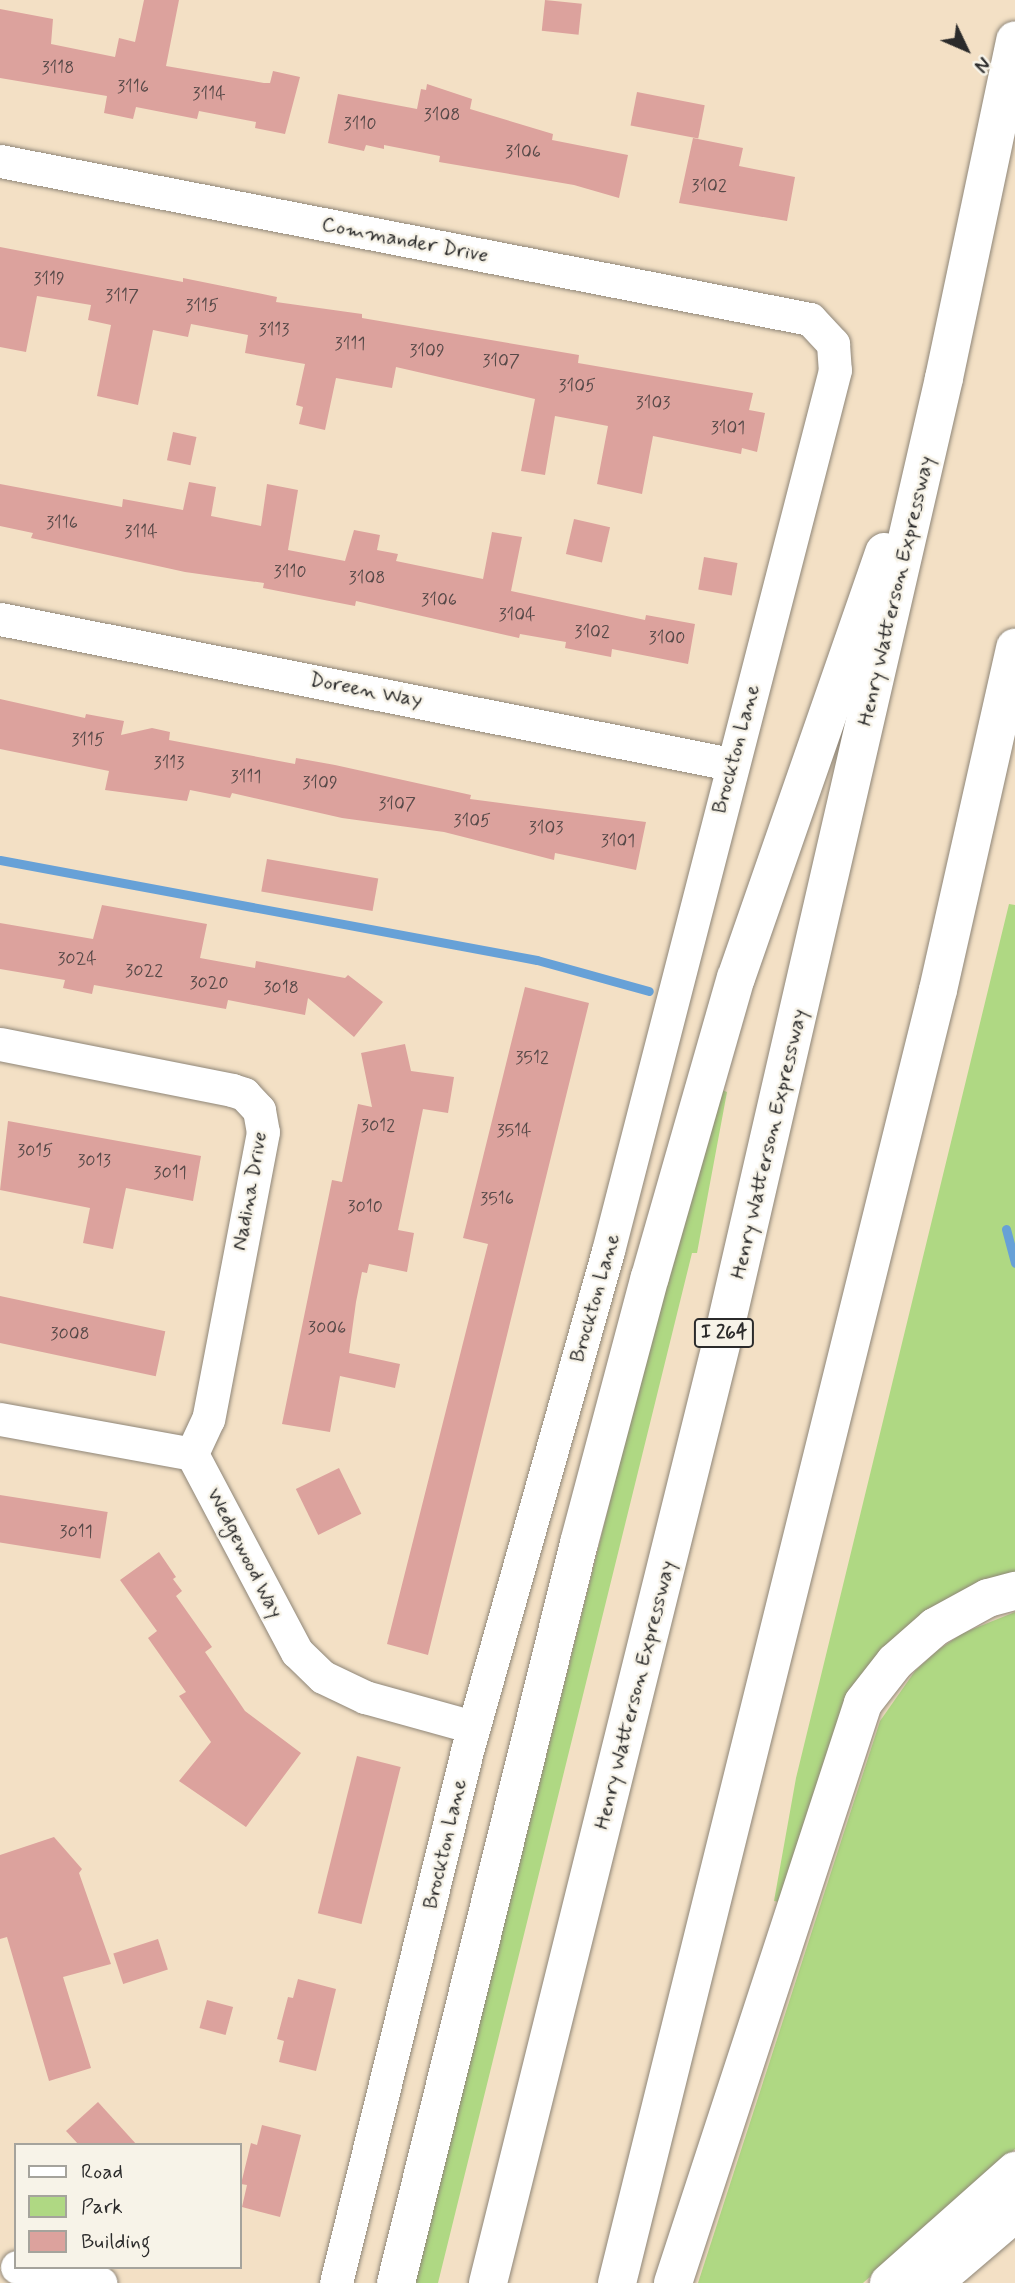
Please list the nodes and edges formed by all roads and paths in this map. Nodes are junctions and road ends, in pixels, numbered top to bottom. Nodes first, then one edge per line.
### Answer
1 (1015, 40) edge
2 (0, 161) edge
3 (810, 319) joint
4 (944, 378) junction
5 (0, 619) edge
6 (1015, 648) edge
7 (731, 764) junction
8 (0, 1044) edge
9 (0, 1419) edge
10 (192, 1454) junction
11 (1015, 1591) edge
12 (473, 1727) junction
13 (1015, 2171) edge
14 (1015, 2213) edge
15 (27, 2269) edge
16 (100, 2283) edge
17 (336, 2283) edge
18 (396, 2283) edge
19 (488, 2283) edge
20 (617, 2283) edge
21 (673, 2283) edge
22 (889, 2283) edge
23 (933, 2283) edge

1 - 4 main road, Henry Watterson Expressway / I 264
2 - 3 street, Commander Drive
3 - 7 street, Brockton Lane
4 - 18 main road
4 - 19 main road, Henry Watterson Expressway / I 264
5 - 7 street, Doreen Way
6 - 20 main road
7 - 12 street, Brockton Lane
8 - 10 street, Nadina Drive
9 - 10 street
10 - 12 street, Wedgewood Way
11 - 21 main road
12 - 17 street, Brockton Lane
13 - 22 main road
14 - 23 main road
15 - 16 street

